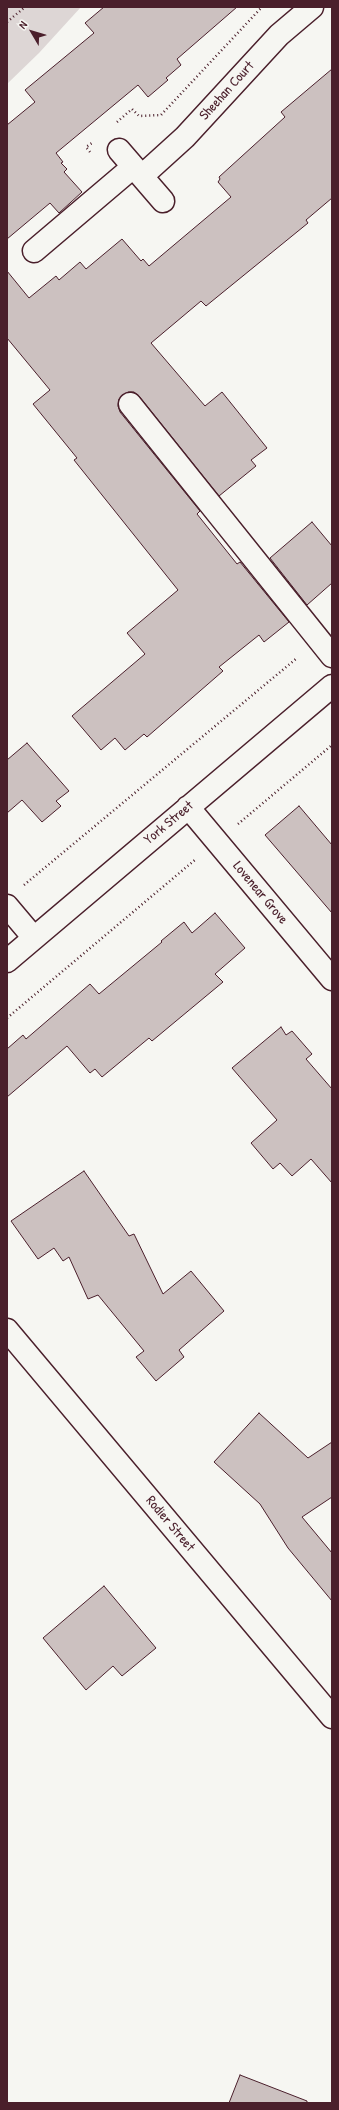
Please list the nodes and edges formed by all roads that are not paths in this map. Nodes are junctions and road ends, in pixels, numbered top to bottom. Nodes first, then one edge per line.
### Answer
1 (312, 7) edge
2 (119, 150) dead end
3 (138, 171) junction
4 (163, 201) dead end
5 (34, 251) dead end
6 (130, 404) dead end
7 (325, 647) edge
8 (332, 686) edge
9 (188, 808) junction
10 (13, 898) edge
11 (34, 938) junction
12 (7, 961) edge
13 (332, 979) edge
14 (7, 1330) edge
15 (332, 1717) edge

1 - 3 street, Sheehan Court
2 - 3 street
3 - 4 street
3 - 5 street, Sheehan Court
6 - 7 street
8 - 9 street, York Street
9 - 11 street, York Street
9 - 13 street, Lovenear Grove
10 - 11 street
11 - 12 street, York Street
14 - 15 street, Rodier Street

